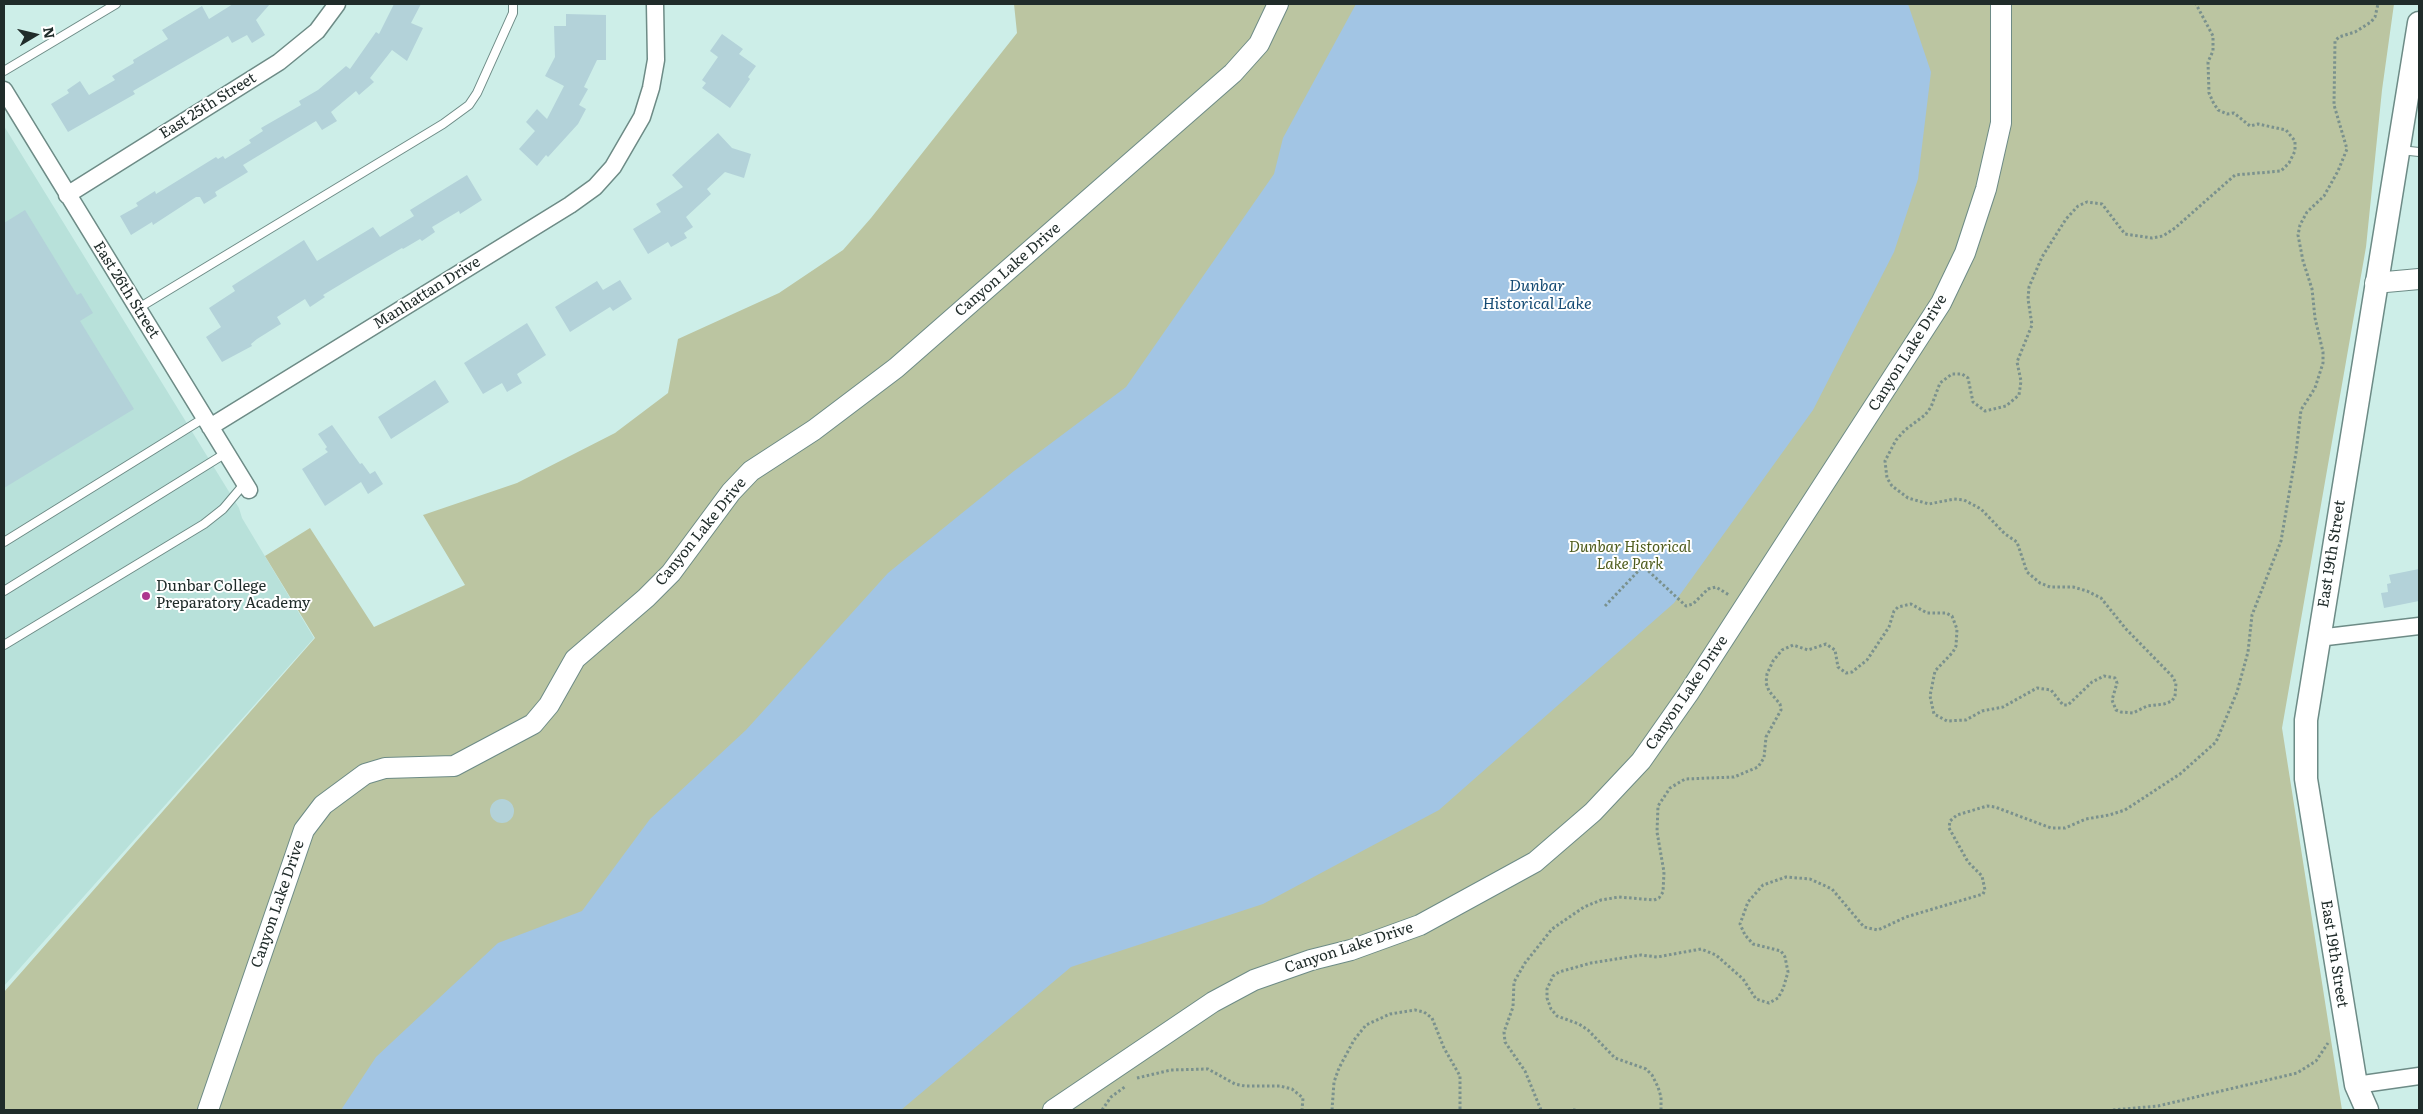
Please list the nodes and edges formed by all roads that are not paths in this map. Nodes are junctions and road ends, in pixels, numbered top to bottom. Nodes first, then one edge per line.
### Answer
1 (116, 4) edge
2 (337, 4) edge
3 (513, 4) edge
4 (655, 4) edge
5 (1278, 4) edge
6 (2001, 4) edge
7 (2418, 35) edge
8 (4, 71) edge
9 (4, 90) edge
10 (2409, 151) edge
11 (67, 195) junction
12 (2419, 280) edge
13 (2376, 283) junction
14 (137, 309) junction
15 (207, 422) junction
16 (226, 453) junction
17 (247, 487) joint
18 (4, 542) edge
19 (4, 591) edge
20 (2419, 626) edge
21 (2318, 638) junction
22 (4, 644) edge
23 (2419, 1076) edge
24 (2356, 1085) junction
25 (208, 1110) edge
26 (1053, 1110) edge
27 (2353, 1110) edge
28 (2366, 1110) edge

1 - 8 lane
2 - 11 street, East 25th Street
3 - 14 lane
4 - 15 street, Manhattan Drive
5 - 25 street, Canyon Lake Drive
6 - 26 street, Canyon Lake Drive
7 - 10 main road, East 19th Street
9 - 11 street, East 26th Street
10 - 13 main road, East 19th Street
11 - 14 street, East 26th Street
12 - 13 street
13 - 21 main road, East 19th Street
14 - 15 street, East 26th Street
15 - 16 street, East 26th Street
15 - 18 lane
16 - 17 street, East 26th Street
16 - 19 lane
17 - 22 lane
20 - 21 street
21 - 24 main road, East 19th Street
23 - 24 street
24 - 27 main road, East 19th Street
24 - 28 main road, East 19th Street

